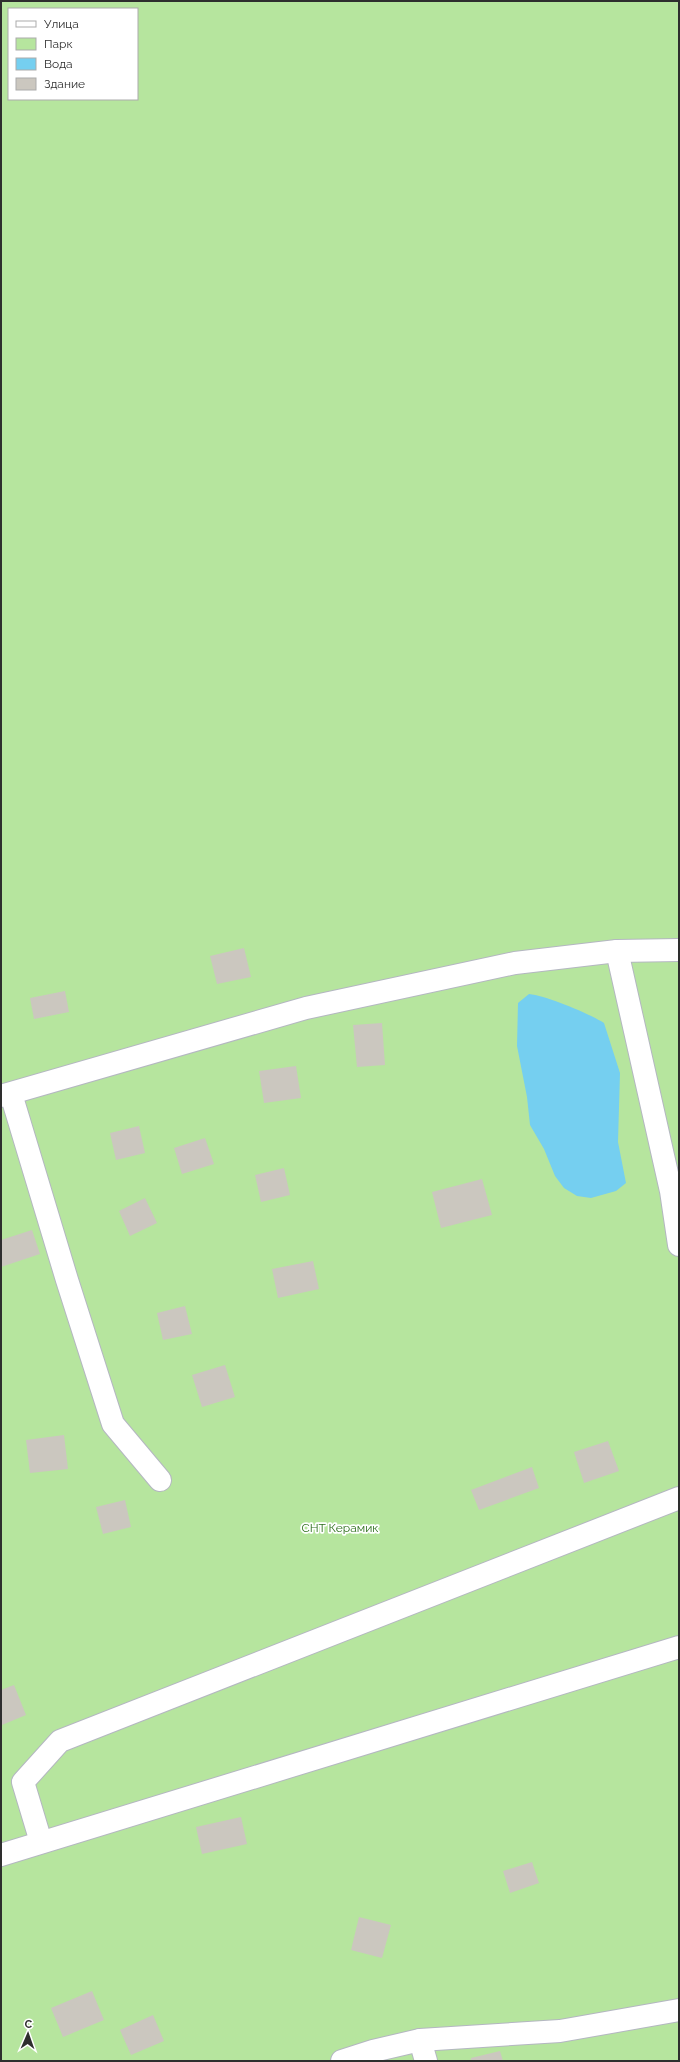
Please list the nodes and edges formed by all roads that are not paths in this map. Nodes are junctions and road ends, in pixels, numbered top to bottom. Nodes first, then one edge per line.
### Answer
1 (679, 950) edge
2 (617, 951) junction
3 (6, 1095) edge
4 (679, 1244) edge
5 (160, 1480) dead end
6 (679, 1498) edge
7 (679, 1647) edge
8 (41, 1842) junction
9 (1, 1856) edge
10 (679, 2010) edge
11 (420, 2040) junction
12 (342, 2061) edge
13 (426, 2061) edge

1 - 2 street
2 - 3 street
2 - 4 street
3 - 5 street
6 - 8 street
7 - 8 street
8 - 9 street
10 - 11 street
11 - 12 street
11 - 13 street

